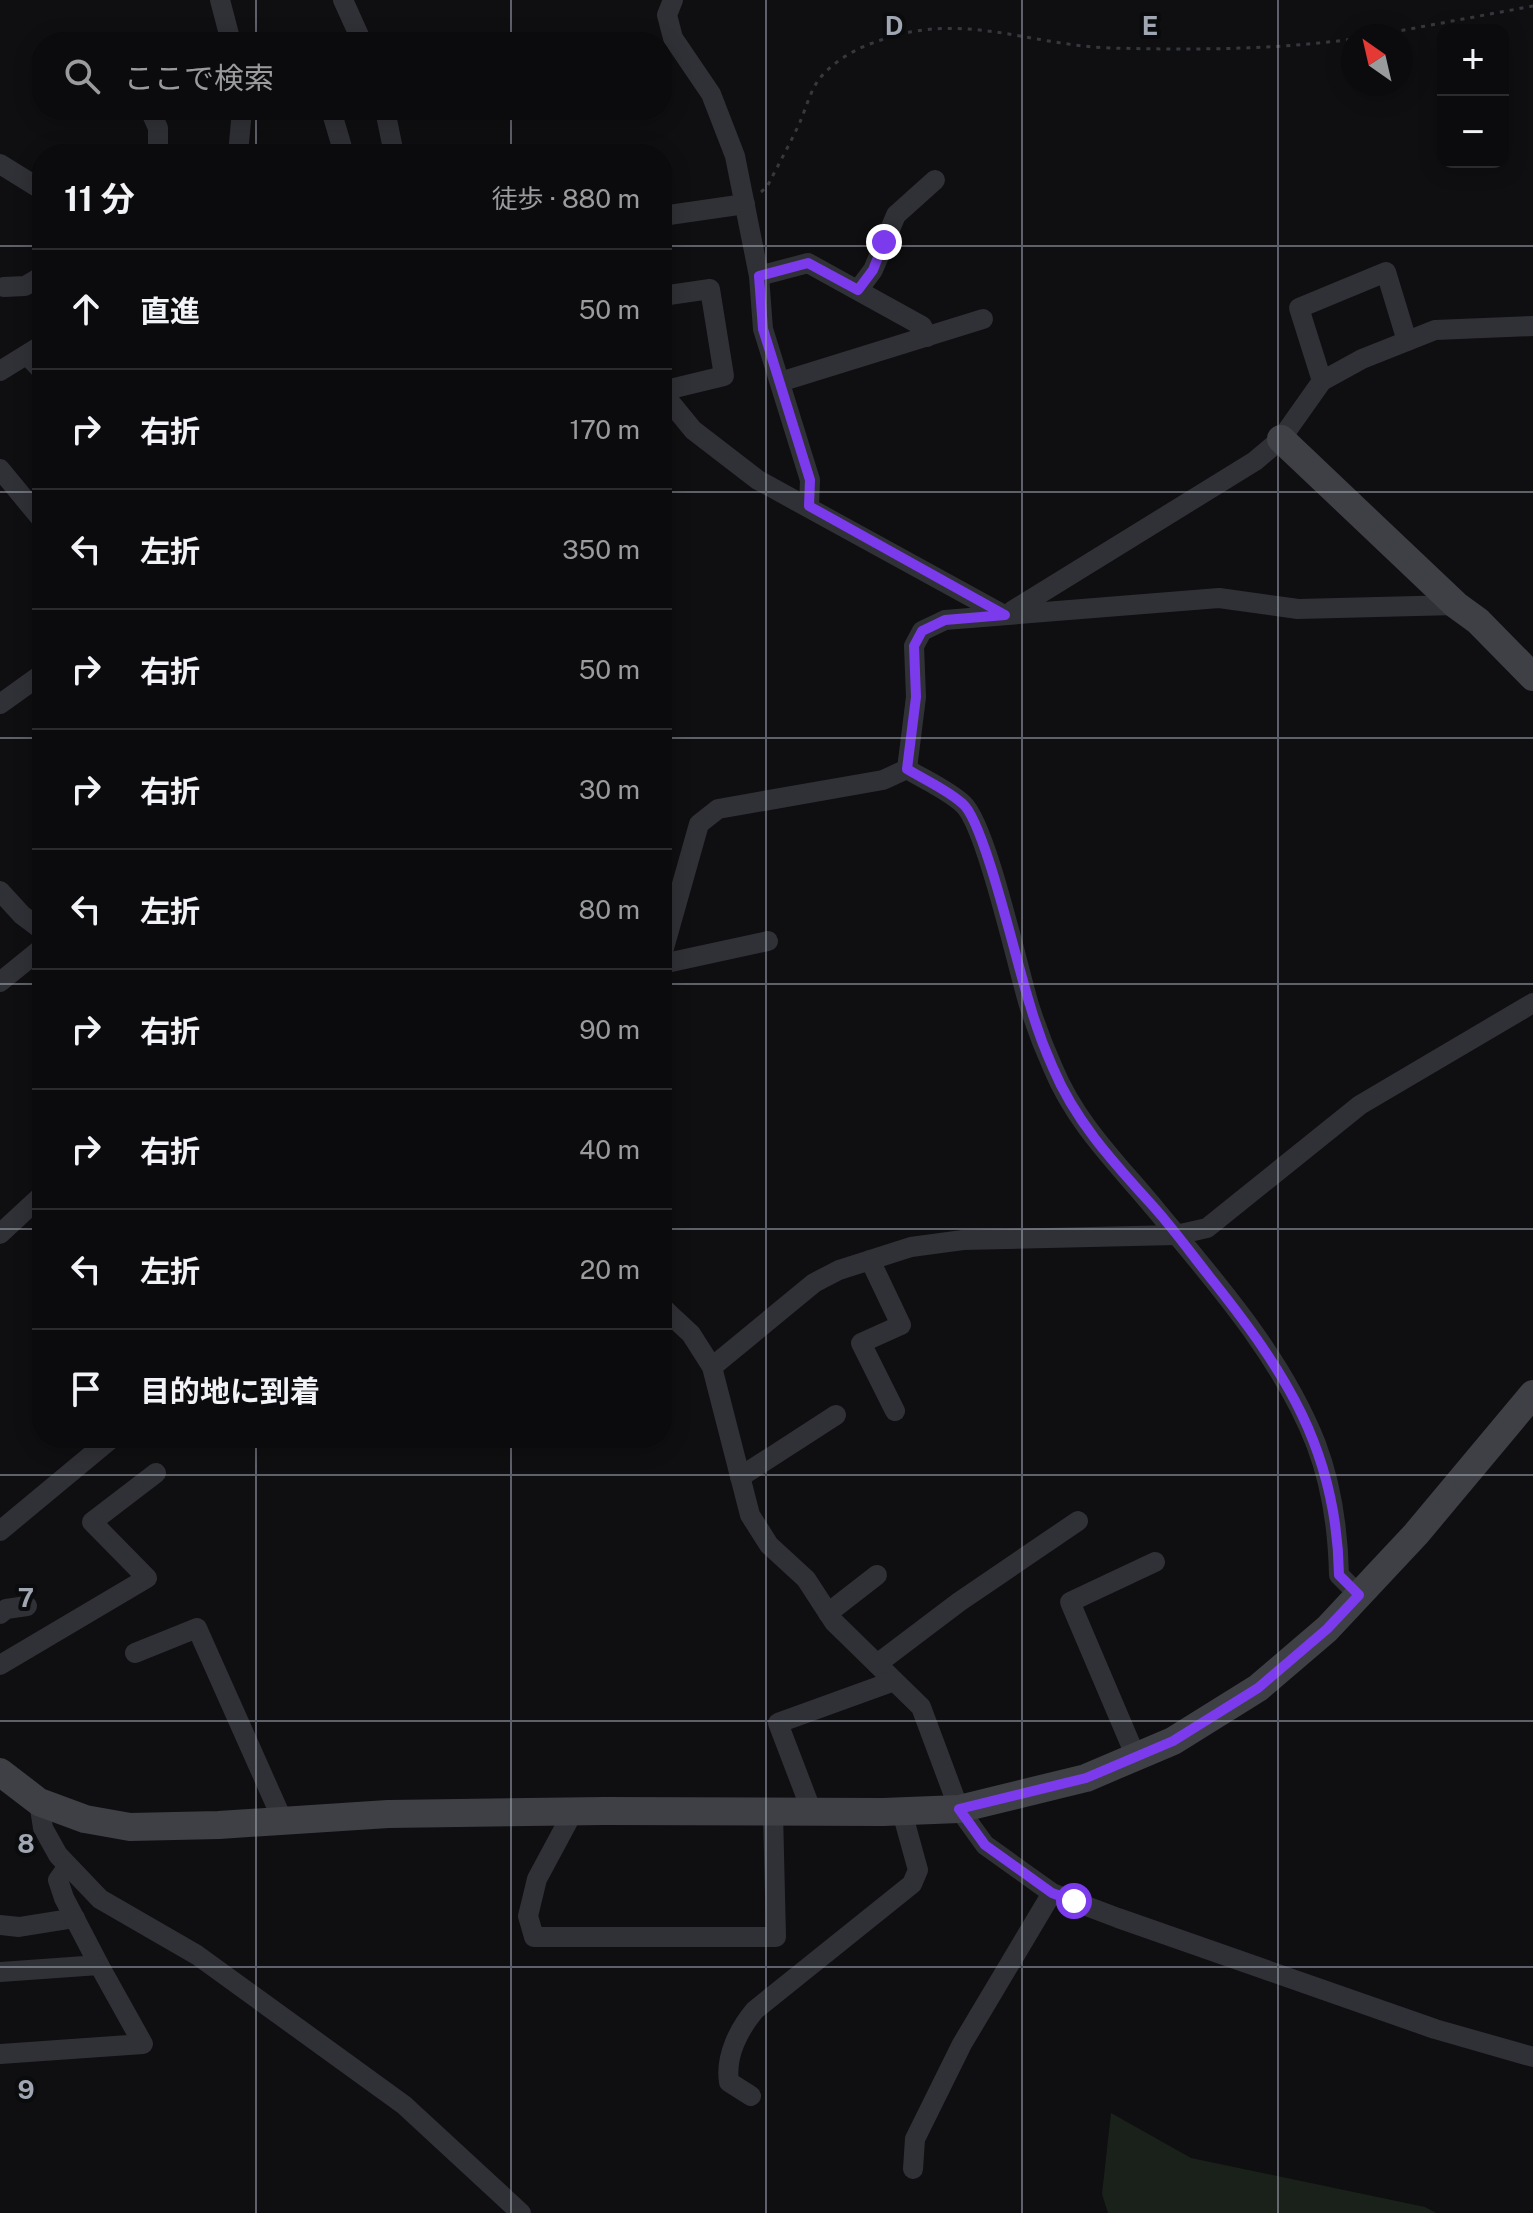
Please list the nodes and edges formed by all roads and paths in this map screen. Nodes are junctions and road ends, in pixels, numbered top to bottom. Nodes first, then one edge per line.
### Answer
1 (220, 0) edge
2 (343, 0) edge
3 (673, 0) edge
4 (1533, 6) edge
5 (1413, 28) edge
6 (228, 32) edge
7 (357, 32) edge
8 (671, 32) edge
9 (672, 34) edge
10 (1341, 41) edge
11 (154, 120) edge
12 (241, 120) edge
13 (334, 120) edge
14 (387, 120) edge
15 (158, 144) edge
16 (239, 144) edge
17 (341, 144) edge
18 (392, 144) edge
19 (0, 164) edge
20 (935, 180) dead end
21 (32, 184) edge
22 (745, 204) junction
23 (672, 215) edge
24 (759, 276) junction
25 (32, 282) edge
26 (4, 287) dead end
27 (858, 290) junction
28 (672, 295) edge
29 (983, 319) dead end
30 (1533, 326) edge
31 (927, 337) junction
32 (1407, 341) junction
33 (32, 352) edge
34 (0, 371) edge
35 (1322, 381) junction
36 (780, 382) junction
37 (672, 389) edge
38 (672, 404) edge
39 (1281, 439) junction
40 (0, 469) edge
41 (809, 506) junction
42 (32, 508) edge
43 (1456, 605) junction
44 (1005, 615) junction
45 (1533, 677) edge
46 (32, 681) edge
47 (0, 704) edge
48 (907, 769) junction
49 (0, 891) edge
50 (672, 920) edge
51 (32, 921) edge
52 (768, 941) dead end
53 (32, 956) edge
54 (672, 962) edge
55 (0, 982) edge
56 (1533, 1003) edge
57 (32, 1204) edge
58 (0, 1234) edge
59 (1176, 1235) junction
60 (870, 1260) junction
61 (672, 1316) edge
62 (712, 1367) junction
63 (1533, 1394) edge
64 (895, 1411) dead end
65 (836, 1415) dead end
66 (100, 1448) edge
67 (156, 1473) dead end
68 (740, 1477) junction
69 (1078, 1521) dead end
70 (0, 1531) edge
71 (1155, 1562) dead end
72 (877, 1575) dead end
73 (1359, 1595) junction
74 (27, 1606) dead end
75 (828, 1613) junction
76 (0, 1614) edge
77 (135, 1653) dead end
78 (877, 1664) junction
79 (0, 1665) edge
80 (894, 1681) junction
81 (1136, 1757) junction
82 (0, 1772) edge
83 (39, 1802) junction
84 (959, 1809) junction
85 (573, 1812) junction
86 (773, 1812) junction
87 (812, 1812) junction
88 (902, 1812) junction
89 (283, 1821) junction
90 (68, 1866) junction
91 (1052, 1893) junction
92 (75, 1918) junction
93 (0, 1925) edge
94 (99, 1965) junction
95 (0, 1972) edge
96 (0, 2054) edge
97 (1533, 2057) edge
98 (751, 2096) dead end
99 (913, 2169) dead end
100 (521, 2213) edge

1 - 6 street
2 - 7 street
3 - 8 street
4 - 5 path
9 - 22 street
10 - 22 path
11 - 15 street
12 - 16 street
13 - 17 street
14 - 18 street
19 - 21 street
20 - 27 street
22 - 23 street
22 - 24 street
24 - 27 street
24 - 36 street
25 - 26 street
27 - 31 street
28 - 37 street
29 - 31 street
30 - 32 street
31 - 36 street
32 - 35 street
32 - 35 street
33 - 34 street
35 - 39 street
36 - 41 street
38 - 41 street
39 - 43 street
39 - 44 street
40 - 42 street
41 - 44 street
43 - 44 street
43 - 45 street
44 - 48 street
46 - 47 street
48 - 50 street
48 - 59 street
49 - 51 street
52 - 54 street
53 - 55 street
56 - 59 street
57 - 58 street
59 - 60 street
59 - 73 street
60 - 62 street
60 - 64 street
61 - 62 street
62 - 68 street
63 - 73 street
65 - 68 street
66 - 70 street
67 - 79 street
68 - 75 street
69 - 78 street
71 - 81 street
72 - 75 street
73 - 81 street
74 - 76 street
75 - 78 street
77 - 89 street
78 - 80 street
80 - 84 street
80 - 87 street
81 - 84 street
82 - 83 street
83 - 89 street
83 - 90 street
84 - 88 street
84 - 91 street
85 - 86 street
85 - 86 street
85 - 89 street
86 - 87 street
87 - 88 street
88 - 98 street
90 - 92 street
90 - 100 street
91 - 97 street
91 - 99 street
92 - 93 street
92 - 94 street
94 - 95 street
94 - 96 street

